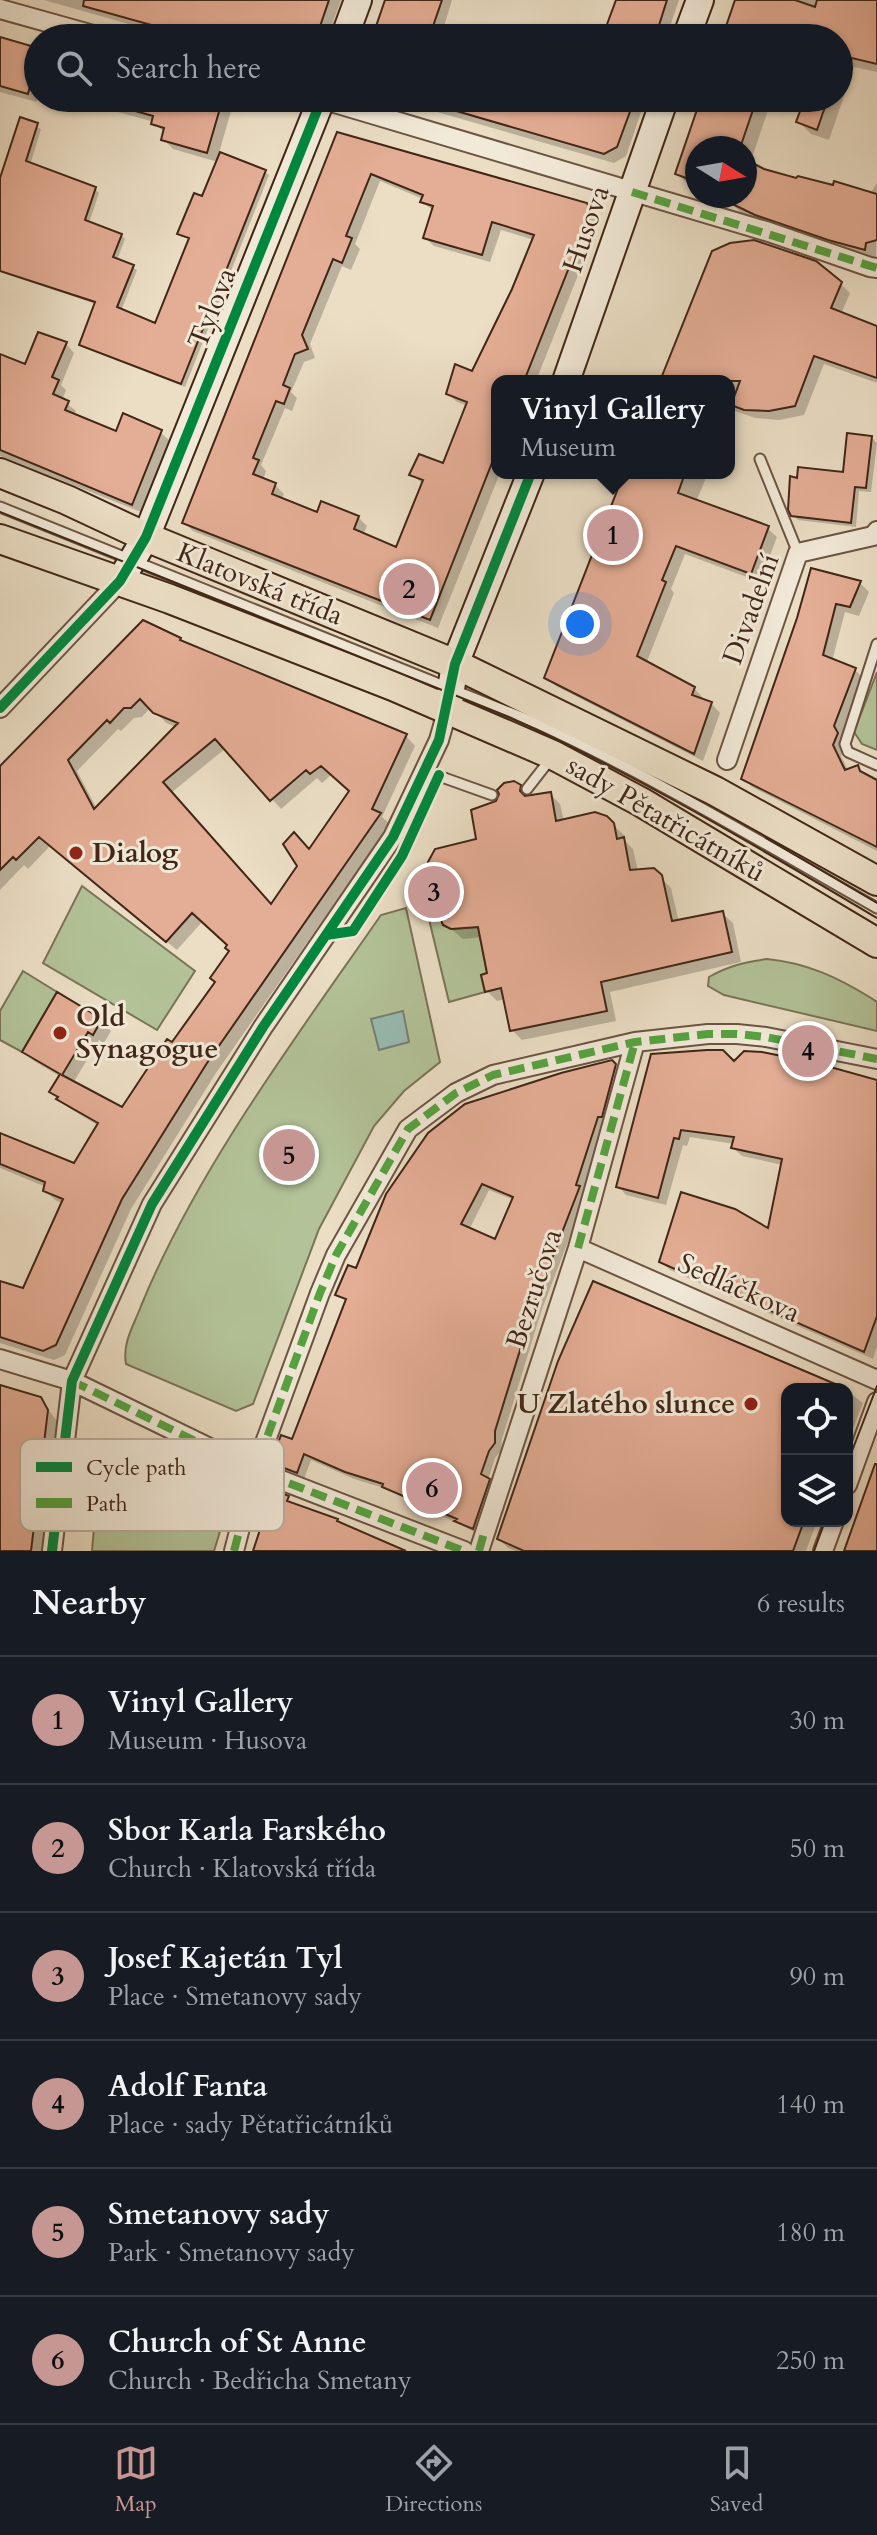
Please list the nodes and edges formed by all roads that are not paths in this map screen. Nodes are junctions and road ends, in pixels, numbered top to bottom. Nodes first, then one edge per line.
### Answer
1 (358, 0) edge
2 (700, 0) edge
3 (0, 9) edge
4 (54, 24) edge
5 (349, 24) edge
6 (691, 24) edge
7 (315, 112) edge
8 (367, 112) edge
9 (660, 112) edge
10 (632, 192) junction
11 (877, 268) edge
12 (568, 375) edge
13 (760, 459) dead end
14 (0, 473) edge
15 (529, 479) edge
16 (0, 507) edge
17 (0, 539) edge
18 (876, 539) edge
19 (798, 553) junction
20 (133, 559) junction
21 (877, 644) edge
22 (451, 687) junction
23 (0, 708) edge
24 (553, 755) junction
25 (727, 760) dead end
26 (877, 765) edge
27 (425, 771) junction
28 (527, 789) dead end
29 (492, 795) dead end
30 (877, 881) edge
31 (877, 908) edge
32 (877, 943) edge
33 (635, 1042) junction
34 (877, 1059) edge
35 (578, 1248) junction
36 (0, 1359) edge
37 (877, 1380) edge
38 (72, 1381) junction
39 (877, 1402) edge
40 (65, 1439) edge
41 (191, 1439) edge
42 (267, 1439) edge
43 (853, 1468) edge
44 (284, 1481) edge
45 (832, 1527) edge
46 (54, 1531) edge
47 (239, 1531) edge
48 (52, 1551) edge
49 (234, 1551) edge
50 (464, 1551) edge
51 (479, 1551) edge
52 (823, 1551) edge

1 - 5 street
2 - 6 street
3 - 4 street
7 - 20 street, Tylova
8 - 10 street
9 - 10 street, Husova
10 - 11 street
10 - 12 street, Husova
13 - 19 lane
14 - 20 main road, Klatovská třída
15 - 22 street
16 - 20 lane, Klatovská třída
17 - 20 main road, Klatovská třída
18 - 19 street, Divadelní
19 - 25 street, Divadelní
20 - 22 main road, Klatovská třída
20 - 22 main road, Klatovská třída
20 - 23 street
21 - 26 lane
22 - 24 main road, sady Pětatřicátníků
22 - 27 street
22 - 30 main road, sady Pětatřicátníků
22 - 31 lane, sady Pětatřicátníků
24 - 28 lane
24 - 32 main road, sady Pětatřicátníků
27 - 29 lane
27 - 38 street
33 - 34 street
33 - 35 street, Bezručova
33 - 42 street
35 - 37 street, Sedláčkova
35 - 51 street, Bezručova
36 - 38 street
38 - 40 street
38 - 41 street
39 - 43 street
44 - 50 street
45 - 52 street
46 - 48 street
47 - 49 street

